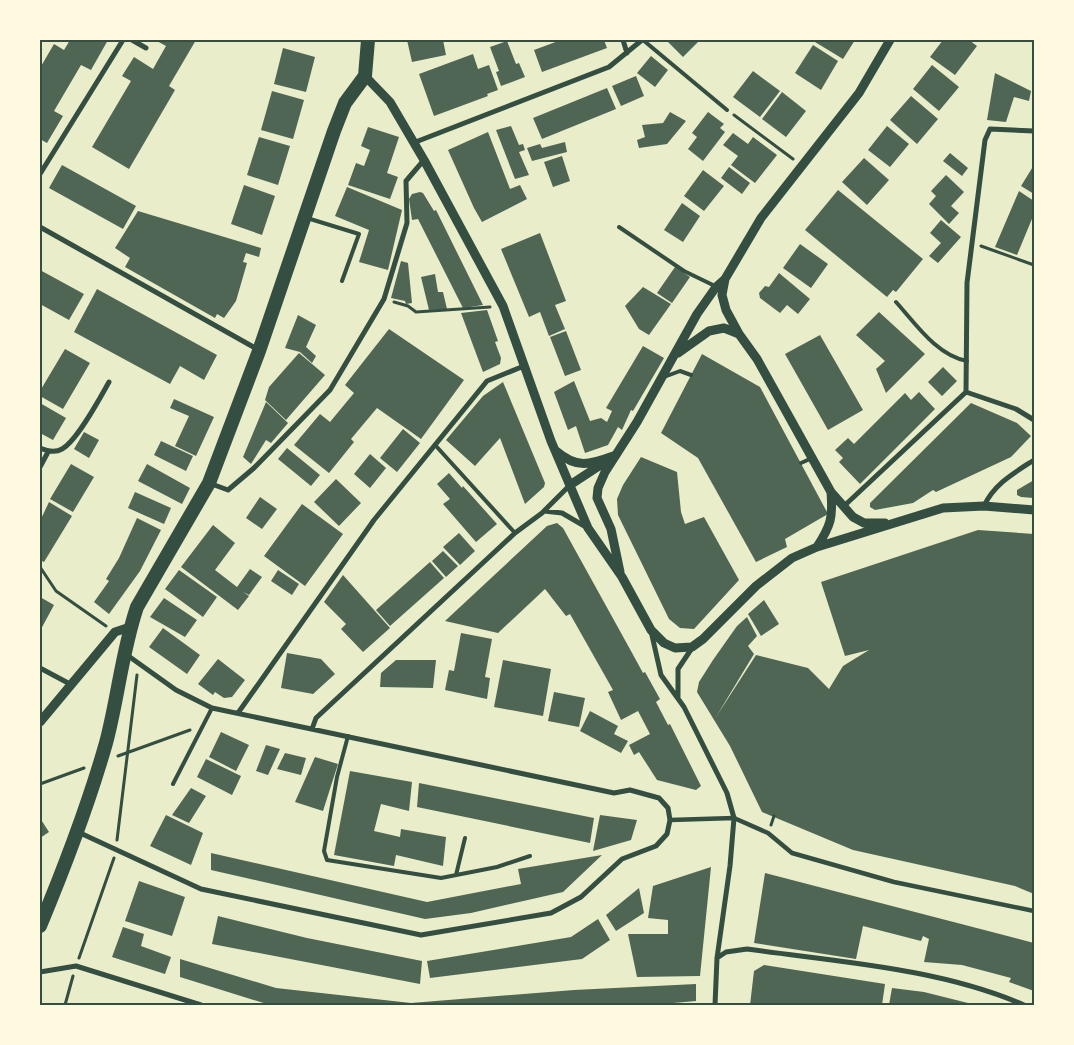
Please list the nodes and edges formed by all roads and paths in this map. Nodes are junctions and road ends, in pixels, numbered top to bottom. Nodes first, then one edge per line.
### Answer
1 (123, 40) edge
2 (132, 40) edge
3 (368, 40) edge
4 (623, 40) edge
5 (643, 40) edge
6 (890, 40) edge
7 (146, 48) dead end
8 (627, 53) junction
9 (365, 76) junction
10 (727, 110) joint
11 (1034, 132) edge
12 (413, 143) junction
13 (424, 160) junction
14 (804, 166) junction
15 (40, 174) edge
16 (305, 218) junction
17 (40, 227) edge
18 (619, 227) dead end
19 (971, 242) junction
20 (1034, 265) edge
21 (726, 279) junction
22 (342, 281) dead end
23 (716, 287) junction
24 (384, 299) junction
25 (896, 302) dead end
26 (503, 306) junction
27 (738, 334) junction
28 (259, 351) junction
29 (674, 356) junction
30 (966, 361) junction
31 (524, 366) junction
32 (691, 375) dead end
33 (662, 378) junction
34 (109, 382) dead end
35 (966, 392) junction
36 (1034, 420) edge
37 (436, 446) junction
38 (40, 448) edge
39 (555, 451) junction
40 (48, 452) junction
41 (616, 455) junction
42 (812, 458) junction
43 (1034, 460) edge
44 (801, 463) dead end
45 (40, 467) edge
46 (209, 482) junction
47 (570, 485) junction
48 (831, 492) junction
49 (984, 506) junction
50 (844, 507) junction
51 (1034, 510) edge
52 (544, 511) junction
53 (889, 523) junction
54 (588, 528) junction
55 (515, 533) junction
56 (817, 547) junction
57 (40, 567) edge
58 (622, 577) junction
59 (130, 627) junction
60 (651, 630) junction
61 (114, 632) junction
62 (692, 647) junction
63 (124, 653) junction
64 (40, 668) edge
65 (70, 684) junction
66 (678, 697) junction
67 (212, 708) junction
68 (238, 714) junction
69 (40, 722) edge
70 (202, 726) junction
71 (312, 729) junction
72 (348, 736) junction
73 (100, 761) junction
74 (40, 784) edge
75 (173, 784) dead end
76 (734, 818) junction
77 (670, 820) junction
78 (78, 832) junction
79 (465, 838) dead end
80 (530, 856) dead end
81 (456, 875) junction
82 (1034, 911) edge
83 (40, 926) edge
84 (717, 958) junction
85 (40, 972) edge
86 (201, 1005) edge
87 (715, 1005) edge
88 (1024, 1005) edge

1 - 15 street
2 - 7 street
3 - 9 highway
4 - 8 street
5 - 8 street
5 - 10 lane
6 - 14 street
8 - 12 street
9 - 12 street
9 - 16 highway
10 - 14 path
11 - 19 street
12 - 13 street
13 - 24 street
13 - 26 street
14 - 21 street
16 - 22 lane
16 - 28 highway
17 - 28 street
18 - 23 lane
19 - 20 path
19 - 30 street
21 - 23 street
21 - 27 street
23 - 29 street
24 - 26 path
24 - 46 street
25 - 30 lane
26 - 31 street
27 - 29 street
27 - 42 street
28 - 46 highway
29 - 33 street
30 - 35 street
31 - 37 street
31 - 39 street
32 - 33 lane
33 - 41 street
34 - 40 street
35 - 36 street
35 - 50 street
37 - 55 lane
37 - 68 street
38 - 40 street
39 - 41 street
39 - 47 street
40 - 45 street
41 - 47 street
41 - 58 street
42 - 44 lane
42 - 48 street
43 - 49 street
46 - 59 highway
47 - 52 street
47 - 54 street
48 - 50 street
48 - 56 street
49 - 51 street
49 - 53 street
50 - 53 street
52 - 54 street
52 - 55 street
53 - 56 street
54 - 58 street
55 - 71 street
56 - 62 street
57 - 61 path
58 - 60 street
59 - 61 street
59 - 63 highway
60 - 62 street
60 - 66 street
61 - 65 street
62 - 66 street
63 - 67 street
63 - 73 highway
64 - 65 street
65 - 69 street
66 - 76 street
67 - 68 street
67 - 70 lane
68 - 71 street
70 - 73 path
70 - 75 lane
71 - 72 street
72 - 77 street
72 - 81 lane
73 - 74 path
73 - 78 highway
76 - 77 street
76 - 82 street
76 - 84 street
77 - 78 street
78 - 83 highway
79 - 81 lane
80 - 81 lane
84 - 87 street
84 - 88 street
85 - 86 street

